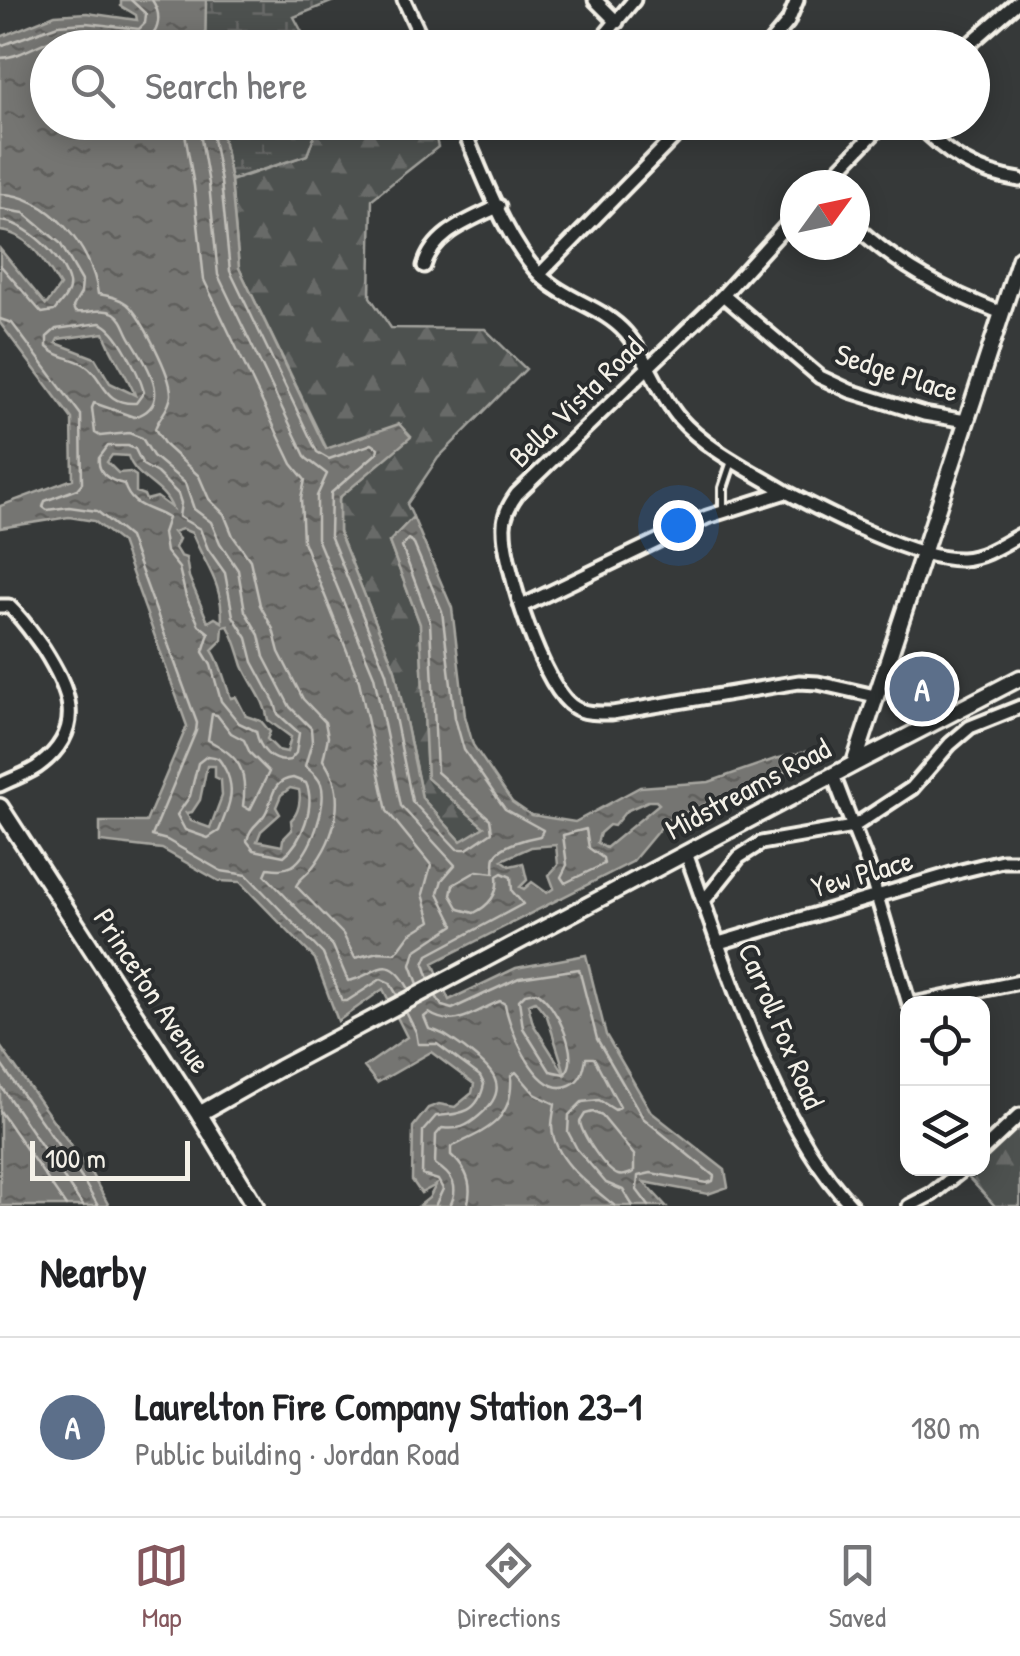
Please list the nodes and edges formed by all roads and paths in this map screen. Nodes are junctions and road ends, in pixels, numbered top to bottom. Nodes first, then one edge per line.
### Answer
1 (404, 0) edge
2 (595, 0) edge
3 (634, 0) edge
4 (797, 0) edge
5 (1020, 0) edge
6 (617, 22) junction
7 (418, 30) edge
8 (607, 30) edge
9 (781, 30) edge
10 (986, 30) edge
11 (468, 140) edge
12 (672, 140) edge
13 (868, 140) edge
14 (935, 140) edge
15 (839, 170) edge
16 (1020, 180) edge
17 (499, 206) junction
18 (780, 232) edge
19 (870, 240) edge
20 (1020, 262) edge
21 (424, 266) dead end
22 (540, 274) junction
23 (723, 295) junction
24 (1002, 313) junction
25 (649, 366) junction
26 (966, 421) junction
27 (733, 460) junction
28 (786, 492) junction
29 (724, 511) junction
30 (1020, 535) edge
31 (924, 552) junction
32 (0, 606) edge
33 (522, 606) junction
34 (1019, 681) edge
35 (875, 696) junction
36 (1020, 706) edge
37 (854, 764) junction
38 (833, 775) junction
39 (0, 785) edge
40 (0, 808) edge
41 (853, 827) junction
42 (686, 853) junction
43 (1019, 865) edge
44 (877, 895) junction
45 (703, 902) junction
46 (719, 942) junction
47 (1020, 982) edge
48 (909, 996) edge
49 (951, 996) edge
50 (199, 1114) junction
51 (1020, 1115) edge
52 (990, 1143) edge
53 (954, 1176) edge
54 (255, 1206) edge
55 (852, 1206) edge
56 (909, 1206) edge

1 - 7 street
2 - 6 street
3 - 6 street
4 - 9 street
5 - 10 street
6 - 8 street
11 - 17 street
12 - 22 street
13 - 15 street
14 - 16 street
17 - 21 street
17 - 22 street
18 - 23 street, Bella Vista Road
19 - 24 street
20 - 24 street, Midstreams Road
22 - 25 street
23 - 25 street, Bella Vista Road
23 - 26 street, Sedge Place
24 - 26 street, Midstreams Road
25 - 27 street
25 - 33 street, Bella Vista Road
26 - 31 street, Midstreams Road
27 - 28 street
27 - 29 lane
28 - 29 street
28 - 31 street
29 - 33 street
30 - 31 street
31 - 35 street, Midstreams Road
32 - 39 street
33 - 35 street, Bella Vista Road
34 - 37 street
35 - 37 street, Midstreams Road
36 - 41 street
37 - 38 street, Midstreams Road
38 - 41 street
38 - 42 street, Midstreams Road
40 - 50 main road, Princeton Avenue
41 - 44 street
41 - 45 street
42 - 45 street, Carroll Fox Road
42 - 50 street, Midstreams Road
43 - 44 street, Yew Place
44 - 46 street, Yew Place
44 - 48 street
45 - 46 street, Carroll Fox Road
46 - 55 street, Carroll Fox Road
47 - 49 street
50 - 54 main road, Princeton Avenue
51 - 52 street
53 - 56 street

